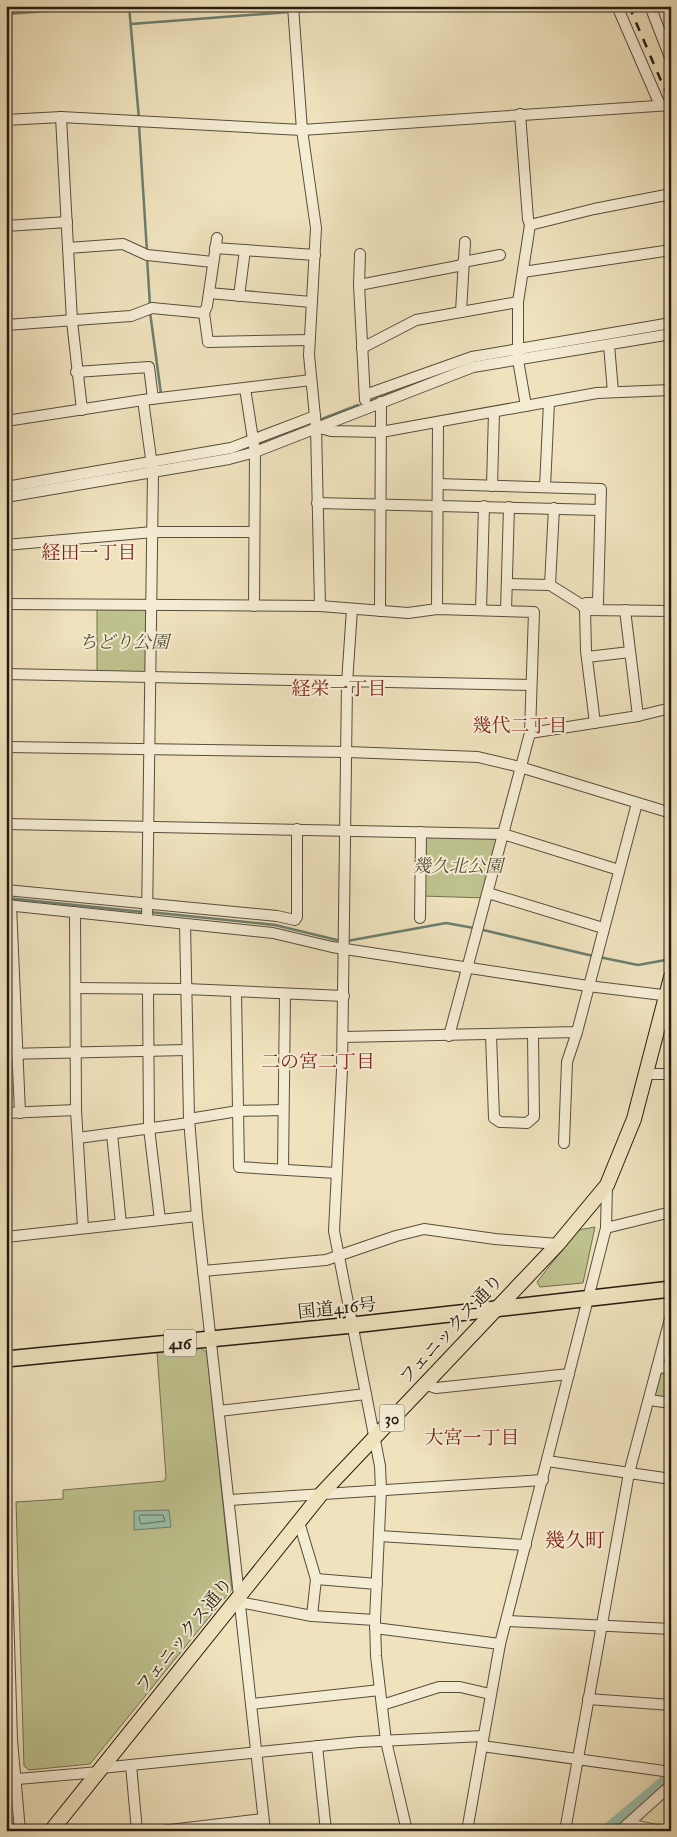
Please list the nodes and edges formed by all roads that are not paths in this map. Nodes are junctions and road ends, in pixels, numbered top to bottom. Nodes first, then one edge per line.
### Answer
1 (293, 6) edge
2 (617, 6) edge
3 (650, 6) edge
4 (671, 60) edge
5 (660, 105) junction
6 (671, 105) edge
7 (520, 114) junction
8 (61, 117) junction
9 (6, 120) edge
10 (302, 130) junction
11 (671, 194) edge
12 (67, 222) junction
13 (530, 225) junction
14 (6, 226) edge
15 (464, 242) dead end
16 (68, 248) junction
17 (245, 250) junction
18 (671, 250) edge
19 (360, 254) dead end
20 (315, 255) junction
21 (500, 255) dead end
22 (213, 262) junction
23 (463, 264) junction
24 (523, 272) junction
25 (359, 285) junction
26 (209, 293) junction
27 (239, 296) junction
28 (311, 302) junction
29 (518, 302) junction
30 (461, 312) junction
31 (204, 313) junction
32 (72, 321) junction
33 (671, 323) edge
34 (6, 325) edge
35 (671, 334) edge
36 (309, 340) junction
37 (609, 345) junction
38 (362, 348) junction
39 (518, 354) junction
40 (76, 372) junction
41 (311, 380) junction
42 (245, 388) junction
43 (671, 390) edge
44 (613, 392) junction
45 (365, 395) junction
46 (148, 399) junction
47 (381, 402) junction
48 (549, 402) junction
49 (526, 406) junction
50 (364, 408) junction
51 (82, 410) junction
52 (494, 412) junction
53 (315, 416) junction
54 (6, 421) edge
55 (438, 423) junction
56 (316, 427) junction
57 (380, 432) junction
58 (253, 440) junction
59 (255, 452) junction
60 (151, 461) junction
61 (153, 473) junction
62 (438, 484) junction
63 (492, 486) junction
64 (6, 487) edge
65 (545, 487) junction
66 (6, 497) edge
67 (317, 502) junction
68 (380, 503) junction
69 (438, 505) junction
70 (484, 506) junction
71 (510, 507) junction
72 (554, 508) junction
73 (600, 510) junction
74 (153, 532) junction
75 (254, 532) junction
76 (6, 545) edge
77 (507, 584) junction
78 (550, 585) junction
79 (6, 604) edge
80 (152, 605) junction
81 (254, 606) junction
82 (320, 606) junction
83 (583, 608) junction
84 (352, 609) junction
85 (437, 609) junction
86 (481, 610) junction
87 (626, 610) junction
88 (380, 611) junction
89 (506, 611) junction
90 (671, 611) edge
91 (630, 652) junction
92 (587, 657) junction
93 (6, 674) edge
94 (151, 677) junction
95 (347, 683) junction
96 (531, 685) junction
97 (671, 708) edge
98 (638, 716) junction
99 (595, 723) junction
100 (530, 732) junction
101 (6, 747) edge
102 (150, 749) junction
103 (348, 752) junction
104 (520, 767) junction
105 (637, 803) junction
106 (671, 812) edge
107 (6, 824) edge
108 (149, 827) junction
109 (298, 829) junction
110 (346, 830) junction
111 (420, 832) junction
112 (503, 834) junction
113 (619, 870) junction
114 (6, 890) edge
115 (488, 893) junction
116 (148, 904) junction
117 (8, 905) edge
118 (75, 912) junction
119 (420, 918) dead end
120 (147, 920) junction
121 (185, 924) junction
122 (604, 928) junction
123 (345, 948) junction
124 (468, 968) junction
125 (671, 977) edge
126 (588, 986) junction
127 (76, 988) junction
128 (148, 989) junction
129 (186, 989) junction
130 (236, 992) junction
131 (285, 994) junction
132 (344, 996) junction
133 (668, 996) edge
134 (577, 1032) junction
135 (533, 1034) junction
136 (491, 1035) junction
137 (449, 1036) junction
138 (343, 1037) junction
139 (148, 1050) junction
140 (187, 1050) junction
141 (76, 1051) junction
142 (17, 1053) junction
143 (6, 1054) edge
144 (645, 1074) junction
145 (671, 1074) edge
146 (76, 1110) junction
147 (284, 1110) junction
148 (238, 1111) junction
149 (6, 1113) edge
150 (20, 1113) junction
151 (189, 1121) junction
152 (149, 1128) junction
153 (112, 1134) junction
154 (78, 1138) junction
155 (564, 1143) dead end
156 (283, 1170) junction
157 (336, 1173) junction
158 (607, 1185) junction
159 (671, 1212) edge
160 (197, 1216) junction
161 (160, 1220) junction
162 (121, 1224) junction
163 (83, 1228) junction
164 (606, 1228) junction
165 (6, 1236) edge
166 (558, 1244) junction
167 (338, 1257) junction
168 (203, 1271) junction
169 (671, 1289) edge
170 (589, 1299) junction
171 (496, 1309) junction
172 (671, 1315) edge
173 (353, 1325) junction
174 (211, 1340) junction
175 (6, 1359) edge
176 (671, 1367) edge
177 (657, 1368) junction
178 (570, 1374) junction
179 (425, 1384) junction
180 (366, 1394) junction
181 (649, 1400) junction
182 (671, 1403) edge
183 (219, 1411) junction
184 (374, 1437) junction
185 (547, 1462) junction
186 (629, 1473) junction
187 (671, 1479) edge
188 (543, 1480) junction
189 (381, 1490) junction
190 (322, 1493) junction
191 (230, 1500) junction
192 (299, 1522) junction
193 (379, 1536) junction
194 (6, 1544) edge
195 (526, 1545) junction
196 (316, 1579) junction
197 (376, 1584) junction
198 (239, 1600) junction
199 (7, 1603) edge
200 (312, 1616) junction
201 (506, 1621) junction
202 (375, 1624) junction
203 (601, 1626) junction
204 (671, 1629) edge
205 (500, 1644) junction
206 (8, 1667) edge
207 (380, 1690) junction
208 (490, 1694) junction
209 (588, 1699) junction
210 (251, 1704) junction
211 (382, 1705) junction
212 (671, 1705) edge
213 (9, 1719) edge
214 (386, 1741) junction
215 (483, 1741) junction
216 (317, 1746) junction
217 (256, 1753) junction
218 (577, 1759) junction
219 (130, 1765) junction
220 (100, 1770) junction
221 (671, 1772) edge
222 (11, 1780) edge
223 (671, 1785) edge
224 (263, 1819) junction
225 (624, 1827) edge
226 (20, 1831) edge
227 (51, 1831) edge
228 (137, 1831) edge
229 (161, 1831) edge
230 (265, 1831) edge
231 (326, 1831) edge
232 (407, 1831) edge
233 (467, 1831) edge
234 (565, 1831) edge
235 (661, 1831) edge

1 - 10 street
2 - 5 street
3 - 4 street
5 - 6 street
5 - 7 street
7 - 10 street
7 - 13 street
8 - 9 street
8 - 10 street
8 - 12 street
10 - 20 street
11 - 13 street
12 - 14 street
12 - 16 street
13 - 24 street
15 - 23 street
16 - 22 street
16 - 32 street
17 - 20 street
17 - 22 street
17 - 27 street
18 - 24 street
19 - 25 street
20 - 28 street
21 - 23 street
22 - 26 street
23 - 25 street
23 - 30 street
24 - 29 street
25 - 38 street
26 - 27 street
26 - 31 street
27 - 28 street
28 - 36 street
29 - 30 street
29 - 39 street
30 - 38 street
31 - 32 street
31 - 36 street
32 - 34 street
32 - 40 street
33 - 39 street
35 - 37 street
36 - 41 street
37 - 39 street
37 - 44 street
38 - 45 street
39 - 45 street
39 - 47 street
39 - 49 street
40 - 46 street
40 - 51 street
41 - 42 street
41 - 53 street
42 - 46 street
42 - 58 street
43 - 44 street
44 - 48 street
45 - 50 street
46 - 51 street
46 - 60 street
47 - 50 street
47 - 57 street
48 - 49 street
48 - 65 street
49 - 52 street
50 - 56 street
51 - 54 street
52 - 55 street
52 - 63 street
53 - 56 street
53 - 58 street
55 - 57 street
55 - 62 street
56 - 57 street
56 - 59 street
56 - 67 street
57 - 68 street
58 - 59 street
58 - 60 street
59 - 61 street
59 - 75 street
60 - 61 street
60 - 64 street
61 - 66 street
61 - 74 street
62 - 63 street
62 - 69 street
63 - 65 street
65 - 73 street
67 - 68 street
67 - 82 street
68 - 69 street
68 - 88 street
69 - 70 street
69 - 85 street
70 - 71 street
70 - 86 street
71 - 72 street
71 - 77 street
72 - 73 street
72 - 78 street
73 - 83 street
74 - 75 street
74 - 76 street
74 - 80 street
75 - 81 street
77 - 78 street
77 - 89 street
78 - 83 street
79 - 80 street
80 - 81 street
80 - 94 street
81 - 82 street
82 - 84 street
83 - 87 street
83 - 92 street
84 - 88 street
84 - 95 street
85 - 86 street
85 - 88 street
86 - 89 street
87 - 90 street
87 - 91 street
89 - 96 street
91 - 92 street
91 - 98 street
92 - 99 street
93 - 94 street
94 - 95 street
94 - 102 street
95 - 96 street
95 - 103 street
96 - 100 street
97 - 98 street
98 - 99 street
99 - 100 street
100 - 104 street
101 - 102 street
102 - 103 street
102 - 108 street
103 - 104 street
103 - 110 street
104 - 105 street
104 - 112 street
105 - 106 street
105 - 113 street
107 - 108 street
108 - 109 street
108 - 116 street
109 - 110 street
109 - 116 street
110 - 111 street
110 - 123 street
111 - 112 street
111 - 119 street
112 - 113 street
112 - 115 street
113 - 122 street
114 - 116 street
115 - 122 street
115 - 124 street
116 - 120 street
117 - 118 street
117 - 142 street
118 - 120 street
118 - 127 street
120 - 121 street
121 - 123 street
121 - 129 street
122 - 126 street
123 - 124 street
123 - 132 street
124 - 126 street
124 - 137 street
125 - 133 main road, フェニックス通り / 30
126 - 133 street
126 - 134 street
127 - 128 street
127 - 141 street
128 - 129 street
128 - 139 street
129 - 130 street
129 - 140 street
130 - 131 street
130 - 148 street
131 - 132 street
131 - 147 street
132 - 138 street
133 - 144 main road, フェニックス通り / 30
134 - 135 street
134 - 155 street
135 - 136 street
135 - 136 street
136 - 137 street
137 - 138 street
138 - 157 street
139 - 140 street
139 - 141 street
139 - 152 street
140 - 151 street
141 - 142 street
141 - 146 street
142 - 143 street
142 - 150 street
144 - 145 street
144 - 158 main road, フェニックス通り / 30
146 - 150 street
146 - 154 street
147 - 148 street
147 - 156 street
148 - 151 street
148 - 156 street
149 - 150 street
151 - 152 street
151 - 160 street
152 - 153 street
152 - 161 street
153 - 154 street
153 - 162 street
154 - 163 street
156 - 157 street
157 - 167 street
158 - 164 street
158 - 166 main road, フェニックス通り / 30
159 - 164 street
160 - 161 street
160 - 168 street
161 - 162 street
162 - 163 street
163 - 165 street
164 - 170 street
166 - 167 street
166 - 171 main road, フェニックス通り / 30
167 - 168 street
167 - 173 street
168 - 174 street
169 - 170 highway, 国道416号 / 416
170 - 171 highway, 国道416号 / 416
170 - 178 street
171 - 173 highway, 国道416号 / 416
171 - 179 main road, フェニックス通り / 30
172 - 177 street
173 - 174 highway, 国道416号 / 416
173 - 180 street
174 - 175 highway, 国道416号 / 416
174 - 183 street
176 - 177 street
177 - 181 street
178 - 179 street
178 - 185 street
179 - 184 main road, フェニックス通り / 30
180 - 183 street
180 - 184 street
181 - 182 street
181 - 186 street
183 - 191 street
184 - 189 street
184 - 190 main road, フェニックス通り / 30
185 - 186 street
185 - 188 street
186 - 187 street
186 - 203 street
188 - 189 street
188 - 195 street
189 - 190 street
189 - 193 street
190 - 191 street
190 - 192 main road, フェニックス通り / 30
191 - 198 street
192 - 196 street
192 - 198 main road, フェニックス通り / 30
193 - 195 street
193 - 197 street
194 - 199 street
195 - 201 street
196 - 197 street
196 - 200 street
197 - 202 street
198 - 200 street
198 - 210 street
198 - 220 main road, フェニックス通り / 30
199 - 206 street
200 - 202 street
201 - 203 street
201 - 205 street
202 - 205 street
202 - 207 street
203 - 204 street
203 - 209 street
205 - 208 street
206 - 213 street
207 - 210 street
207 - 211 street
208 - 211 street
208 - 215 street
209 - 212 street
209 - 218 street
210 - 217 street
211 - 214 street
213 - 222 street
214 - 215 street
214 - 216 street
214 - 232 street
215 - 218 street
215 - 233 street
216 - 217 street
216 - 231 street
217 - 219 street
217 - 224 street
218 - 221 street
218 - 234 street
219 - 220 street
219 - 228 street
220 - 222 street
220 - 227 main road, フェニックス通り / 30
222 - 226 street
223 - 225 street
224 - 229 street
224 - 230 street
225 - 235 street

